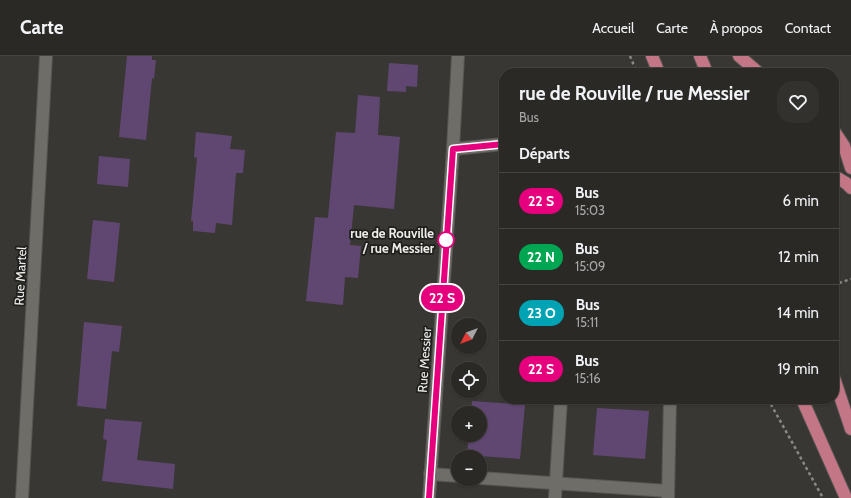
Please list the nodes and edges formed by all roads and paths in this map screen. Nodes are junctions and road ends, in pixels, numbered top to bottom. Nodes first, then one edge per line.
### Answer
1 (46, 56) edge
2 (458, 56) edge
3 (630, 56) edge
4 (652, 56) edge
5 (700, 56) edge
6 (739, 56) edge
7 (635, 68) edge
8 (657, 68) edge
9 (706, 68) edge
10 (753, 68) edge
11 (839, 138) edge
12 (499, 144) edge
13 (453, 149) junction
14 (851, 168) edge
15 (839, 178) edge
16 (851, 188) edge
17 (851, 279) edge
18 (839, 283) dead end
19 (839, 393) edge
20 (561, 404) edge
21 (670, 404) edge
22 (771, 404) edge
23 (804, 404) edge
24 (851, 429) edge
25 (430, 474) junction
26 (451, 476) edge
27 (487, 479) edge
28 (556, 484) junction
29 (668, 495) edge
30 (22, 498) edge
31 (429, 498) edge
32 (555, 498) edge
33 (823, 498) edge
34 (846, 498) edge

1 - 30 street, Rue Martel
2 - 13 street, Rue Messier
3 - 7 path
4 - 8 main road
5 - 9 main road
6 - 10 main road
11 - 14 main road
12 - 13 street
13 - 25 street, Rue Messier
15 - 16 main road
17 - 18 path
19 - 24 main road
20 - 28 street
21 - 29 street
22 - 33 path
23 - 34 main road
25 - 26 street
25 - 31 street, Rue Messier
27 - 28 street
28 - 29 street
28 - 32 street

